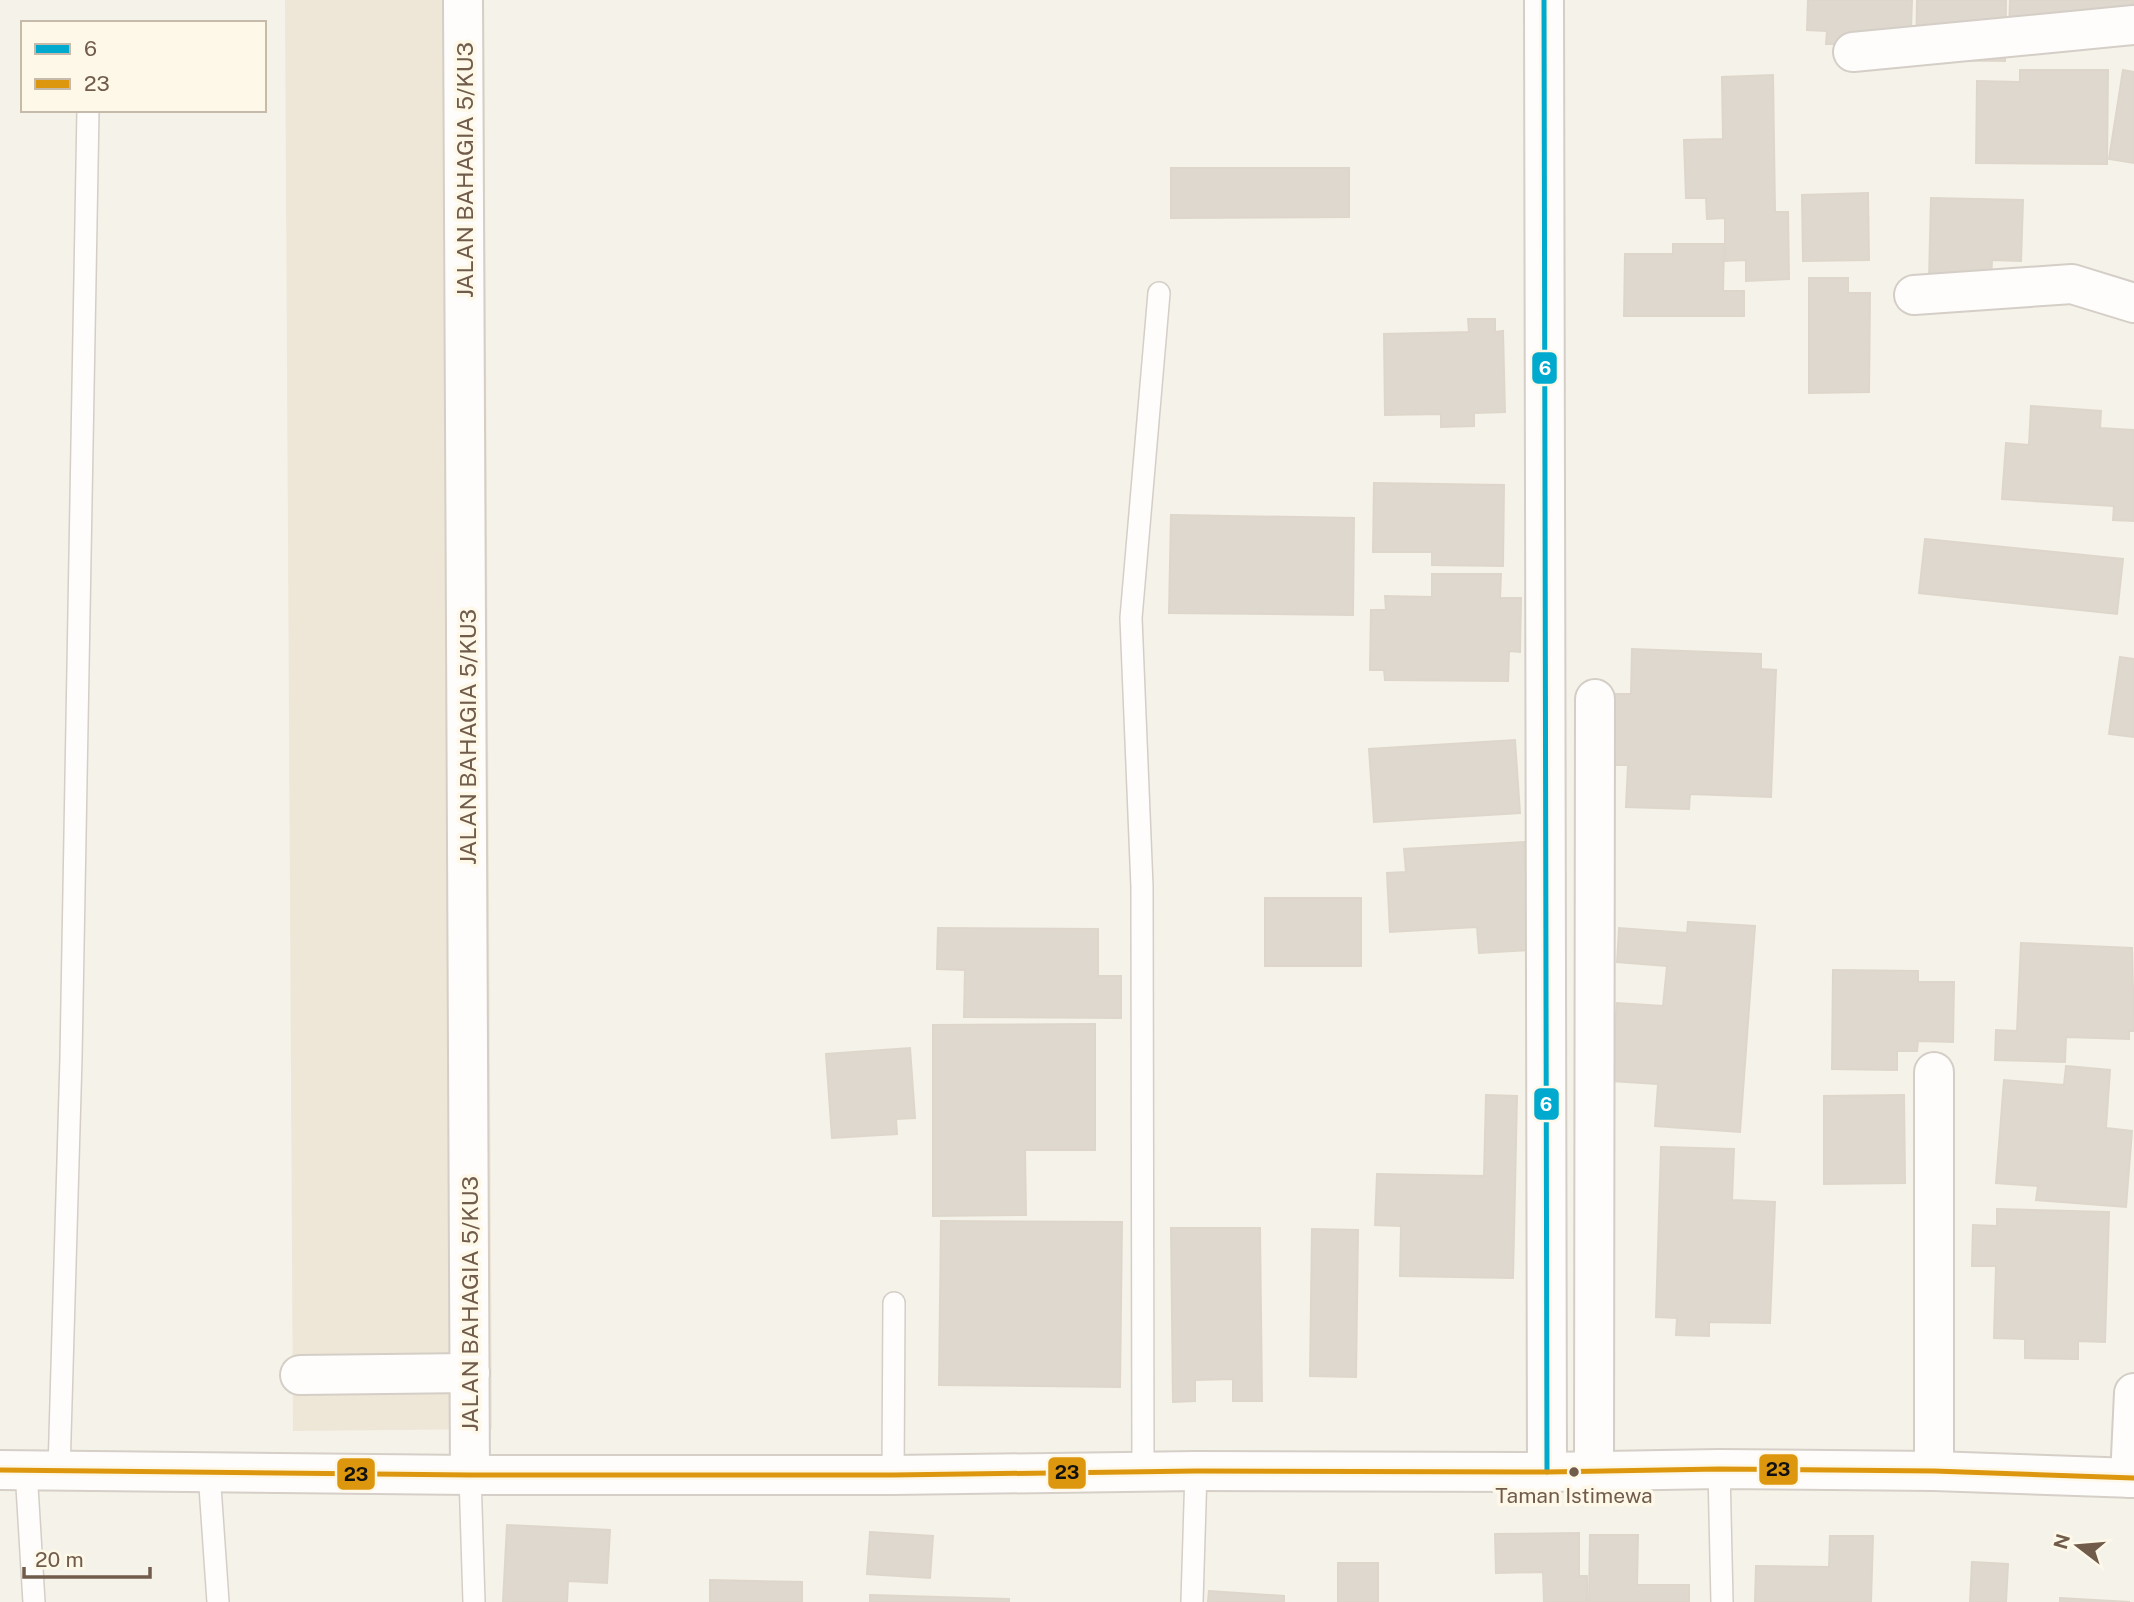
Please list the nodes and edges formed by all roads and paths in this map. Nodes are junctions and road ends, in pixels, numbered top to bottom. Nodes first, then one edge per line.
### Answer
1 (463, 0) edge
2 (1544, 0) edge
3 (2134, 25) edge
4 (1853, 51) dead end
5 (88, 112) edge
6 (1159, 293) dead end
7 (1914, 295) dead end
8 (2134, 303) edge
9 (1595, 699) dead end
10 (1934, 1072) dead end
11 (894, 1303) dead end
12 (470, 1373) junction
13 (300, 1375) dead end
14 (2134, 1393) edge
15 (1719, 1469) junction
16 (28, 1470) edge
17 (1594, 1470) junction
18 (1195, 1471) junction
19 (1934, 1471) junction
20 (209, 1472) junction
21 (1547, 1472) junction
22 (1143, 1473) junction
23 (470, 1475) junction
24 (893, 1475) junction
25 (2132, 1478) edge
26 (34, 1602) edge
27 (218, 1602) edge
28 (474, 1602) edge
29 (1192, 1602) edge
30 (1722, 1602) edge

1 - 12 street, JALAN BAHAGIA 5/KU3
2 - 21 street
3 - 4 street
5 - 16 lane
6 - 22 lane
7 - 8 street
9 - 17 street
10 - 19 street
11 - 24 lane
12 - 13 street
12 - 23 street, JALAN BAHAGIA 5/KU3
14 - 25 street
15 - 17 street
15 - 19 street
15 - 30 lane
16 - 20 street
16 - 26 lane
17 - 21 street
18 - 21 street
18 - 22 street
18 - 29 lane
19 - 25 street
20 - 23 street
20 - 27 lane
22 - 24 street
23 - 24 street
23 - 28 lane

